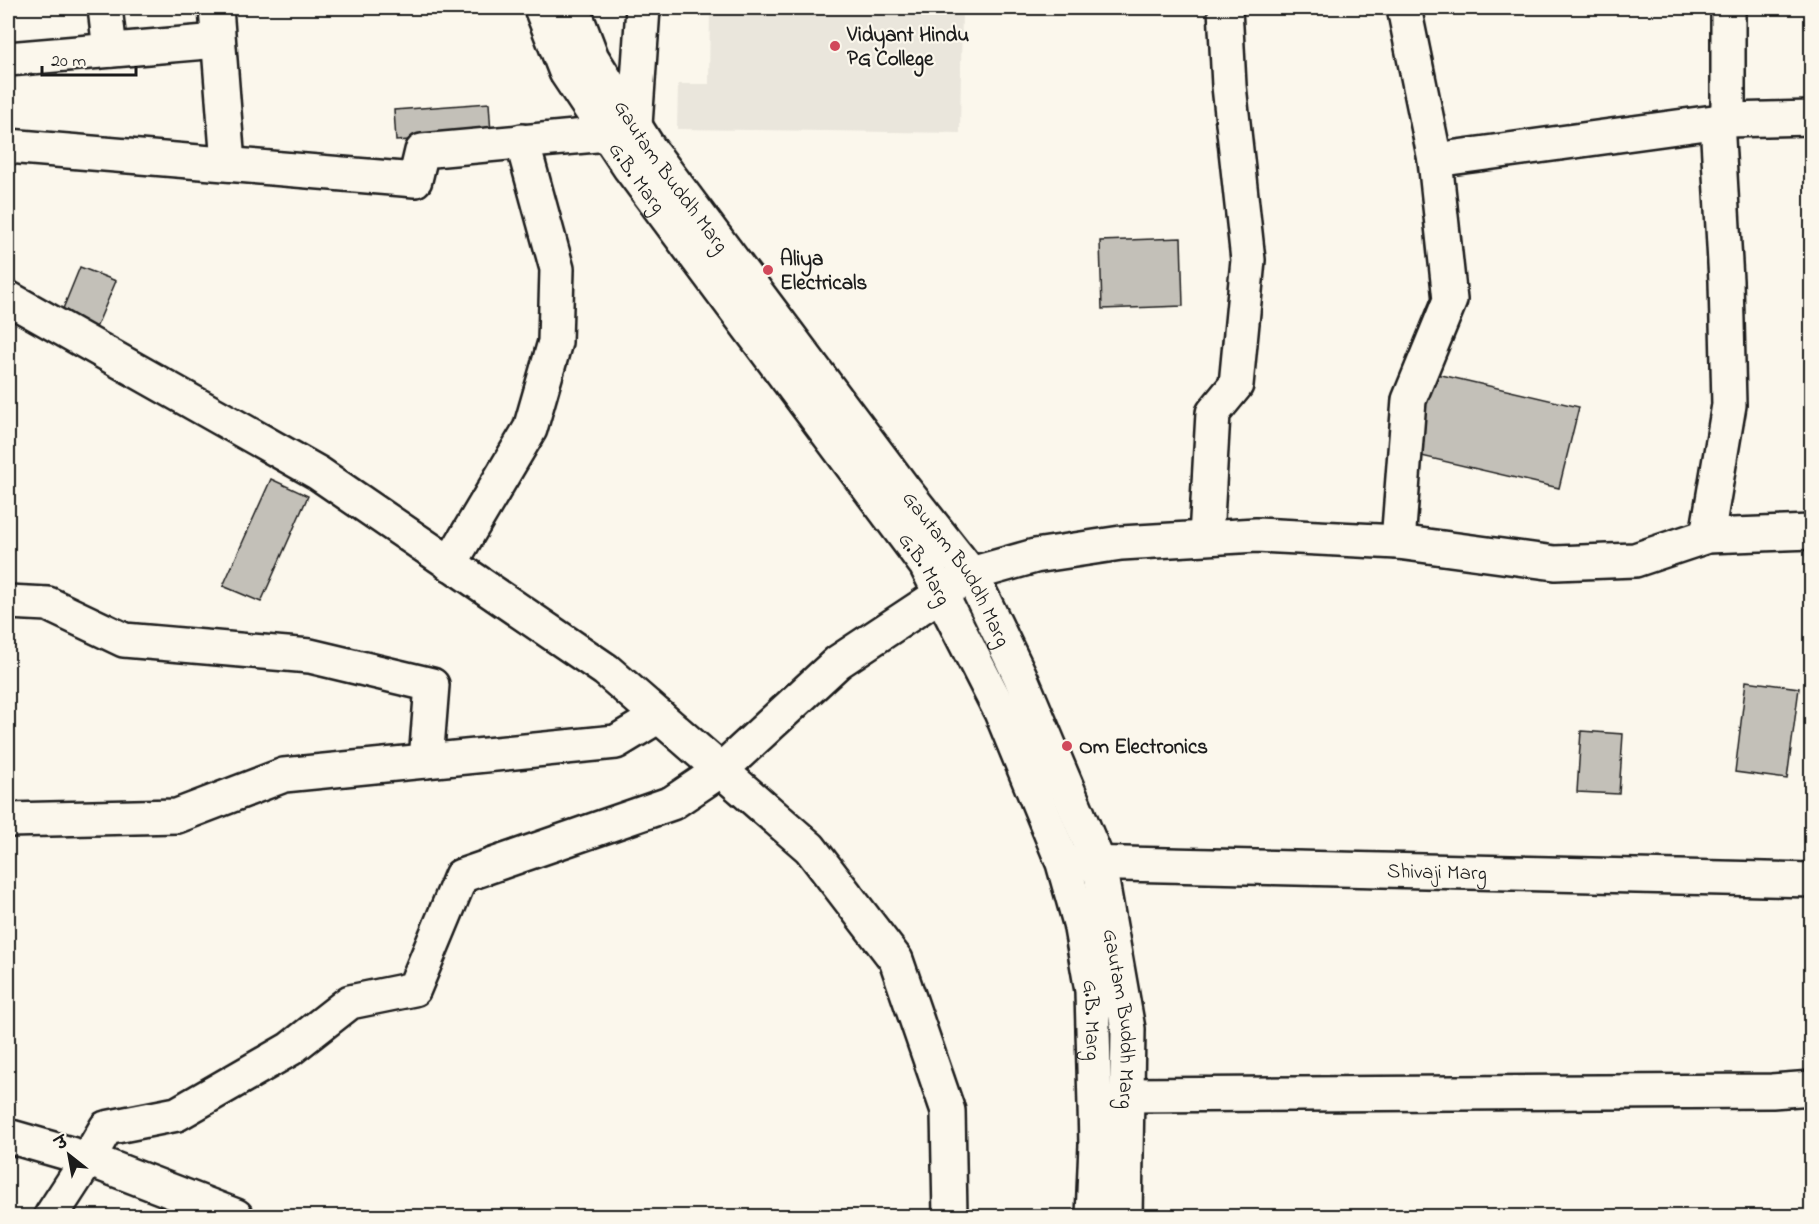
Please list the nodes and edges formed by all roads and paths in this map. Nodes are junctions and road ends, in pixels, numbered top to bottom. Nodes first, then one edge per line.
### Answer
1 (105, 8) edge
2 (216, 8) edge
3 (541, 8) edge
4 (573, 8) edge
5 (643, 8) edge
6 (1225, 8) edge
7 (1404, 8) edge
8 (1728, 8) edge
9 (218, 41) junction
10 (110, 50) junction
11 (8, 59) edge
12 (1812, 118) edge
13 (1723, 120) junction
14 (621, 129) junction
15 (522, 141) junction
16 (8, 146) edge
17 (1435, 160) junction
18 (228, 165) junction
19 (8, 298) edge
20 (1812, 532) edge
21 (1707, 536) junction
22 (1206, 537) junction
23 (1398, 542) junction
24 (450, 564) junction
25 (971, 574) junction
26 (941, 594) junction
27 (8, 602) edge
28 (659, 716) junction
29 (426, 762) junction
30 (721, 770) junction
31 (8, 820) edge
32 (1063, 863) junction
33 (1100, 864) junction
34 (1812, 880) edge
35 (1812, 1088) edge
36 (1127, 1095) junction
37 (8, 1136) edge
38 (88, 1159) junction
39 (51, 1216) edge
40 (236, 1216) edge
41 (950, 1216) edge
42 (1092, 1216) edge
43 (1125, 1216) edge

1 - 10 street
2 - 9 street
3 - 14 street, G.B. Marg
4 - 14 street, Gautam Buddh Marg
5 - 14 street
6 - 22 street
7 - 17 street
8 - 13 street
9 - 10 street
9 - 18 street
10 - 11 street
12 - 13 street
13 - 17 street
13 - 21 street
14 - 15 street
14 - 25 street, Gautam Buddh Marg
14 - 26 street, G.B. Marg
15 - 18 street
15 - 24 street
16 - 18 street
17 - 23 street
19 - 24 street
20 - 21 street
21 - 23 street
22 - 23 street
22 - 25 street
24 - 28 street
25 - 26 street
25 - 33 street, Gautam Buddh Marg
26 - 30 street
26 - 32 street, G.B. Marg
27 - 29 street
28 - 29 street
28 - 30 street
29 - 31 street
30 - 38 street
30 - 41 street
32 - 33 street, Shivaji Marg
32 - 42 street, G.B. Marg
33 - 34 street, Shivaji Marg
33 - 36 street, Gautam Buddh Marg
35 - 36 street
36 - 43 street, Gautam Buddh Marg
37 - 38 street
38 - 39 street
38 - 40 street

